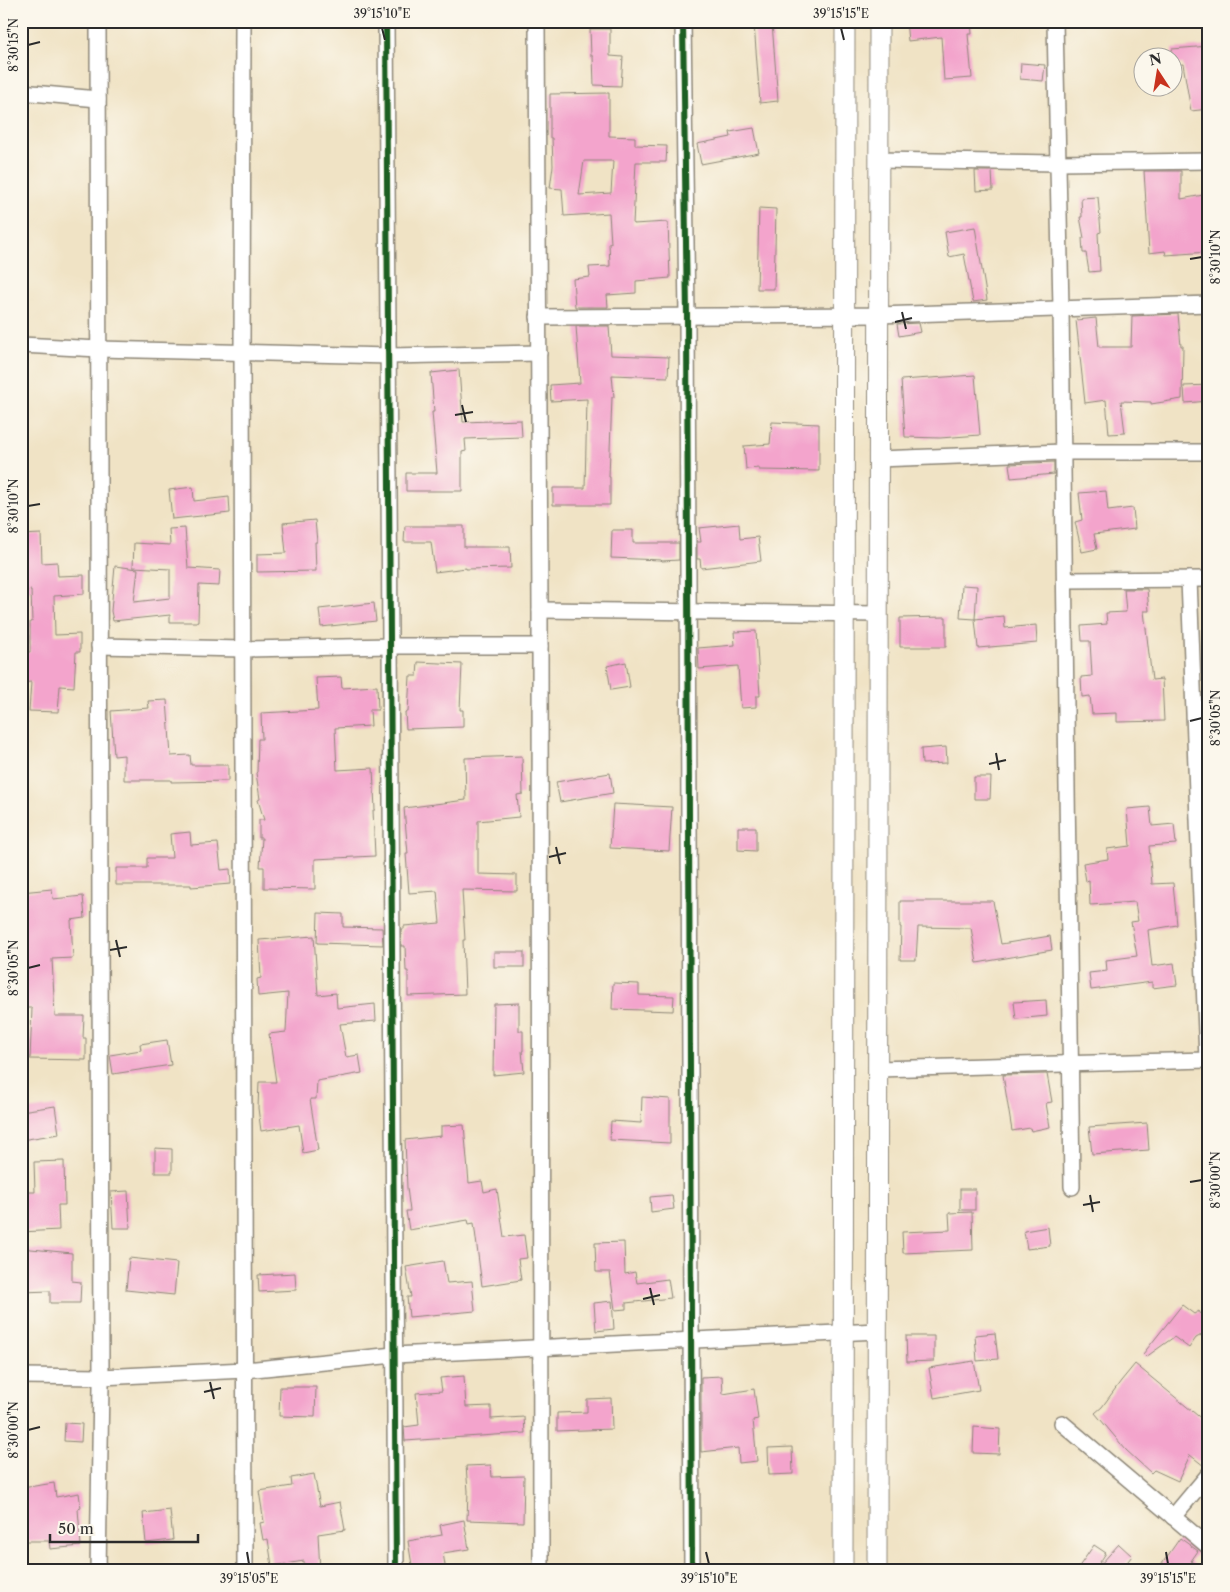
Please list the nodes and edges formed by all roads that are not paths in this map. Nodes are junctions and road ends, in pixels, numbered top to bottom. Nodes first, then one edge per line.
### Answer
1 (98, 21) edge
2 (243, 21) edge
3 (386, 21) edge
4 (537, 21) edge
5 (682, 21) edge
6 (845, 21) edge
7 (879, 21) edge
8 (1055, 21) edge
9 (21, 92) edge
10 (98, 99) junction
11 (878, 160) junction
12 (1209, 161) edge
13 (1058, 163) junction
14 (1209, 304) edge
15 (1061, 310) junction
16 (878, 315) junction
17 (687, 316) junction
18 (845, 316) junction
19 (538, 317) junction
20 (21, 345) edge
21 (99, 349) junction
22 (242, 352) junction
23 (539, 353) junction
24 (389, 356) junction
25 (1063, 452) junction
26 (1209, 452) edge
27 (878, 459) junction
28 (1189, 579) junction
29 (1209, 579) edge
30 (1064, 580) junction
31 (540, 610) junction
32 (688, 612) junction
33 (845, 614) junction
34 (878, 614) junction
35 (99, 646) junction
36 (390, 646) junction
37 (540, 646) junction
38 (243, 649) junction
39 (1203, 805) edge
40 (1205, 912) edge
41 (1070, 1063) junction
42 (877, 1069) junction
43 (1072, 1187) dead end
44 (877, 1331) junction
45 (844, 1332) junction
46 (691, 1340) junction
47 (541, 1347) junction
48 (394, 1355) junction
49 (245, 1370) junction
50 (21, 1376) edge
51 (101, 1377) junction
52 (1062, 1423) dead end
53 (1209, 1474) edge
54 (1173, 1517) junction
55 (1209, 1546) edge
56 (98, 1571) edge
57 (245, 1571) edge
58 (396, 1571) edge
59 (541, 1571) edge
60 (692, 1571) edge
61 (843, 1571) edge
62 (876, 1571) edge

1 - 10 street
2 - 22 street
3 - 24 street
4 - 19 street
5 - 17 street
6 - 18 street
7 - 11 street
8 - 13 street
9 - 10 street
10 - 21 street
11 - 13 street
11 - 16 street
12 - 13 street
13 - 15 street
14 - 15 street
15 - 16 street
15 - 25 street
16 - 18 street
16 - 27 street
17 - 18 street
17 - 19 street
17 - 32 street
18 - 33 street
19 - 23 street
20 - 21 street
21 - 22 street
21 - 35 street
22 - 24 street
22 - 38 street
23 - 24 street
23 - 31 street
24 - 36 street
25 - 26 street
25 - 27 street
25 - 30 street
27 - 34 street
28 - 29 street
28 - 30 street
28 - 39 street
30 - 41 street
31 - 32 street
31 - 37 street
32 - 33 street
32 - 46 street
33 - 34 street
33 - 45 street
34 - 42 street
35 - 38 street
35 - 51 street
36 - 37 street
36 - 38 street
36 - 48 street
37 - 47 street
38 - 49 street
39 - 40 street
40 - 41 street
41 - 42 street
41 - 43 street
42 - 44 street
44 - 45 street
44 - 62 street
45 - 46 street
45 - 61 street
46 - 47 street
46 - 60 street
47 - 48 street
47 - 59 street
48 - 49 street
48 - 58 street
49 - 51 street
49 - 57 street
50 - 51 street
51 - 56 street
52 - 54 street
53 - 54 street
54 - 55 street

